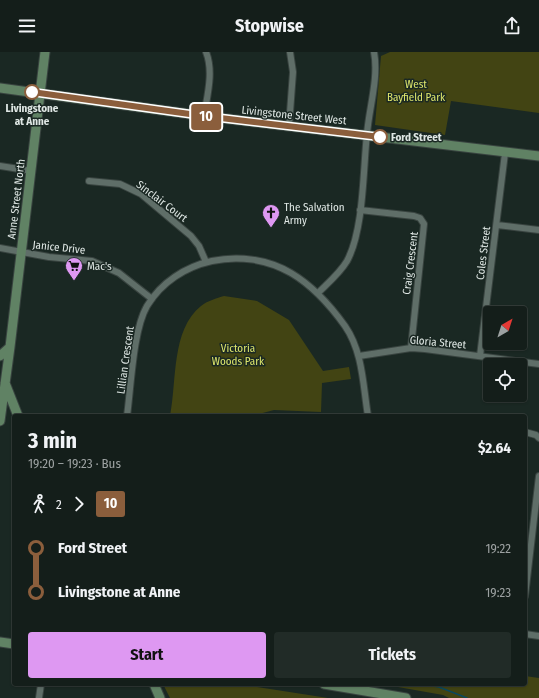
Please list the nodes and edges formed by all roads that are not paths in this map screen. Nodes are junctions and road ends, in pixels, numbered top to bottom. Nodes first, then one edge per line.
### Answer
1 (45, 52) edge
2 (206, 52) edge
3 (290, 52) edge
4 (374, 52) edge
5 (0, 88) edge
6 (39, 93) junction
7 (204, 116) junction
8 (289, 126) junction
9 (366, 135) junction
10 (505, 153) junction
11 (539, 156) edge
12 (0, 166) edge
13 (32, 171) junction
14 (89, 181) dead end
15 (360, 210) junction
16 (497, 225) junction
17 (539, 230) edge
18 (0, 248) edge
19 (22, 252) junction
20 (206, 262) junction
21 (318, 293) junction
22 (152, 299) junction
23 (10, 347) junction
24 (411, 348) junction
25 (0, 356) edge
26 (359, 356) junction
27 (480, 356) junction
28 (539, 364) edge
29 (2, 380) edge
30 (17, 414) edge
31 (127, 414) edge
32 (368, 414) edge
33 (0, 420) edge
34 (527, 433) edge
35 (539, 438) edge
36 (539, 476) edge
37 (527, 579) edge
38 (527, 634) edge
39 (539, 636) edge
40 (0, 642) edge
41 (12, 644) edge
42 (41, 686) edge
43 (338, 686) edge
44 (38, 698) edge
45 (406, 698) edge

1 - 6 street, Anne Street North
2 - 7 street
3 - 8 street
4 - 9 street
5 - 6 street, Livingstone Street West
6 - 7 street, Livingstone Street West
6 - 13 street, Anne Street North
7 - 8 street, Livingstone Street West
8 - 9 street, Livingstone Street West
9 - 10 street, Livingstone Street West
9 - 15 street
10 - 11 street, Livingstone Street West
10 - 16 street, Coles Street
12 - 13 street
13 - 19 street, Anne Street North
14 - 20 street, Sinclair Court
15 - 21 street
15 - 24 street, Craig Crescent
16 - 17 street
16 - 27 street, Coles Street
18 - 19 street, Janice Drive
19 - 22 street, Janice Drive
19 - 23 street, Anne Street North
20 - 21 street, Lillian Crescent
20 - 22 street, Lillian Crescent
21 - 26 street, Lillian Crescent
22 - 31 street, Lillian Crescent
23 - 25 street
23 - 29 street, Anne Street North
24 - 26 street, Gloria Street
24 - 27 street, Gloria Street
26 - 32 street, Lillian Crescent
27 - 28 street, Gloria Street
29 - 30 street
29 - 33 street, Anne Street North
34 - 35 street
36 - 37 street
38 - 39 street
40 - 41 street
42 - 44 street
43 - 45 street

